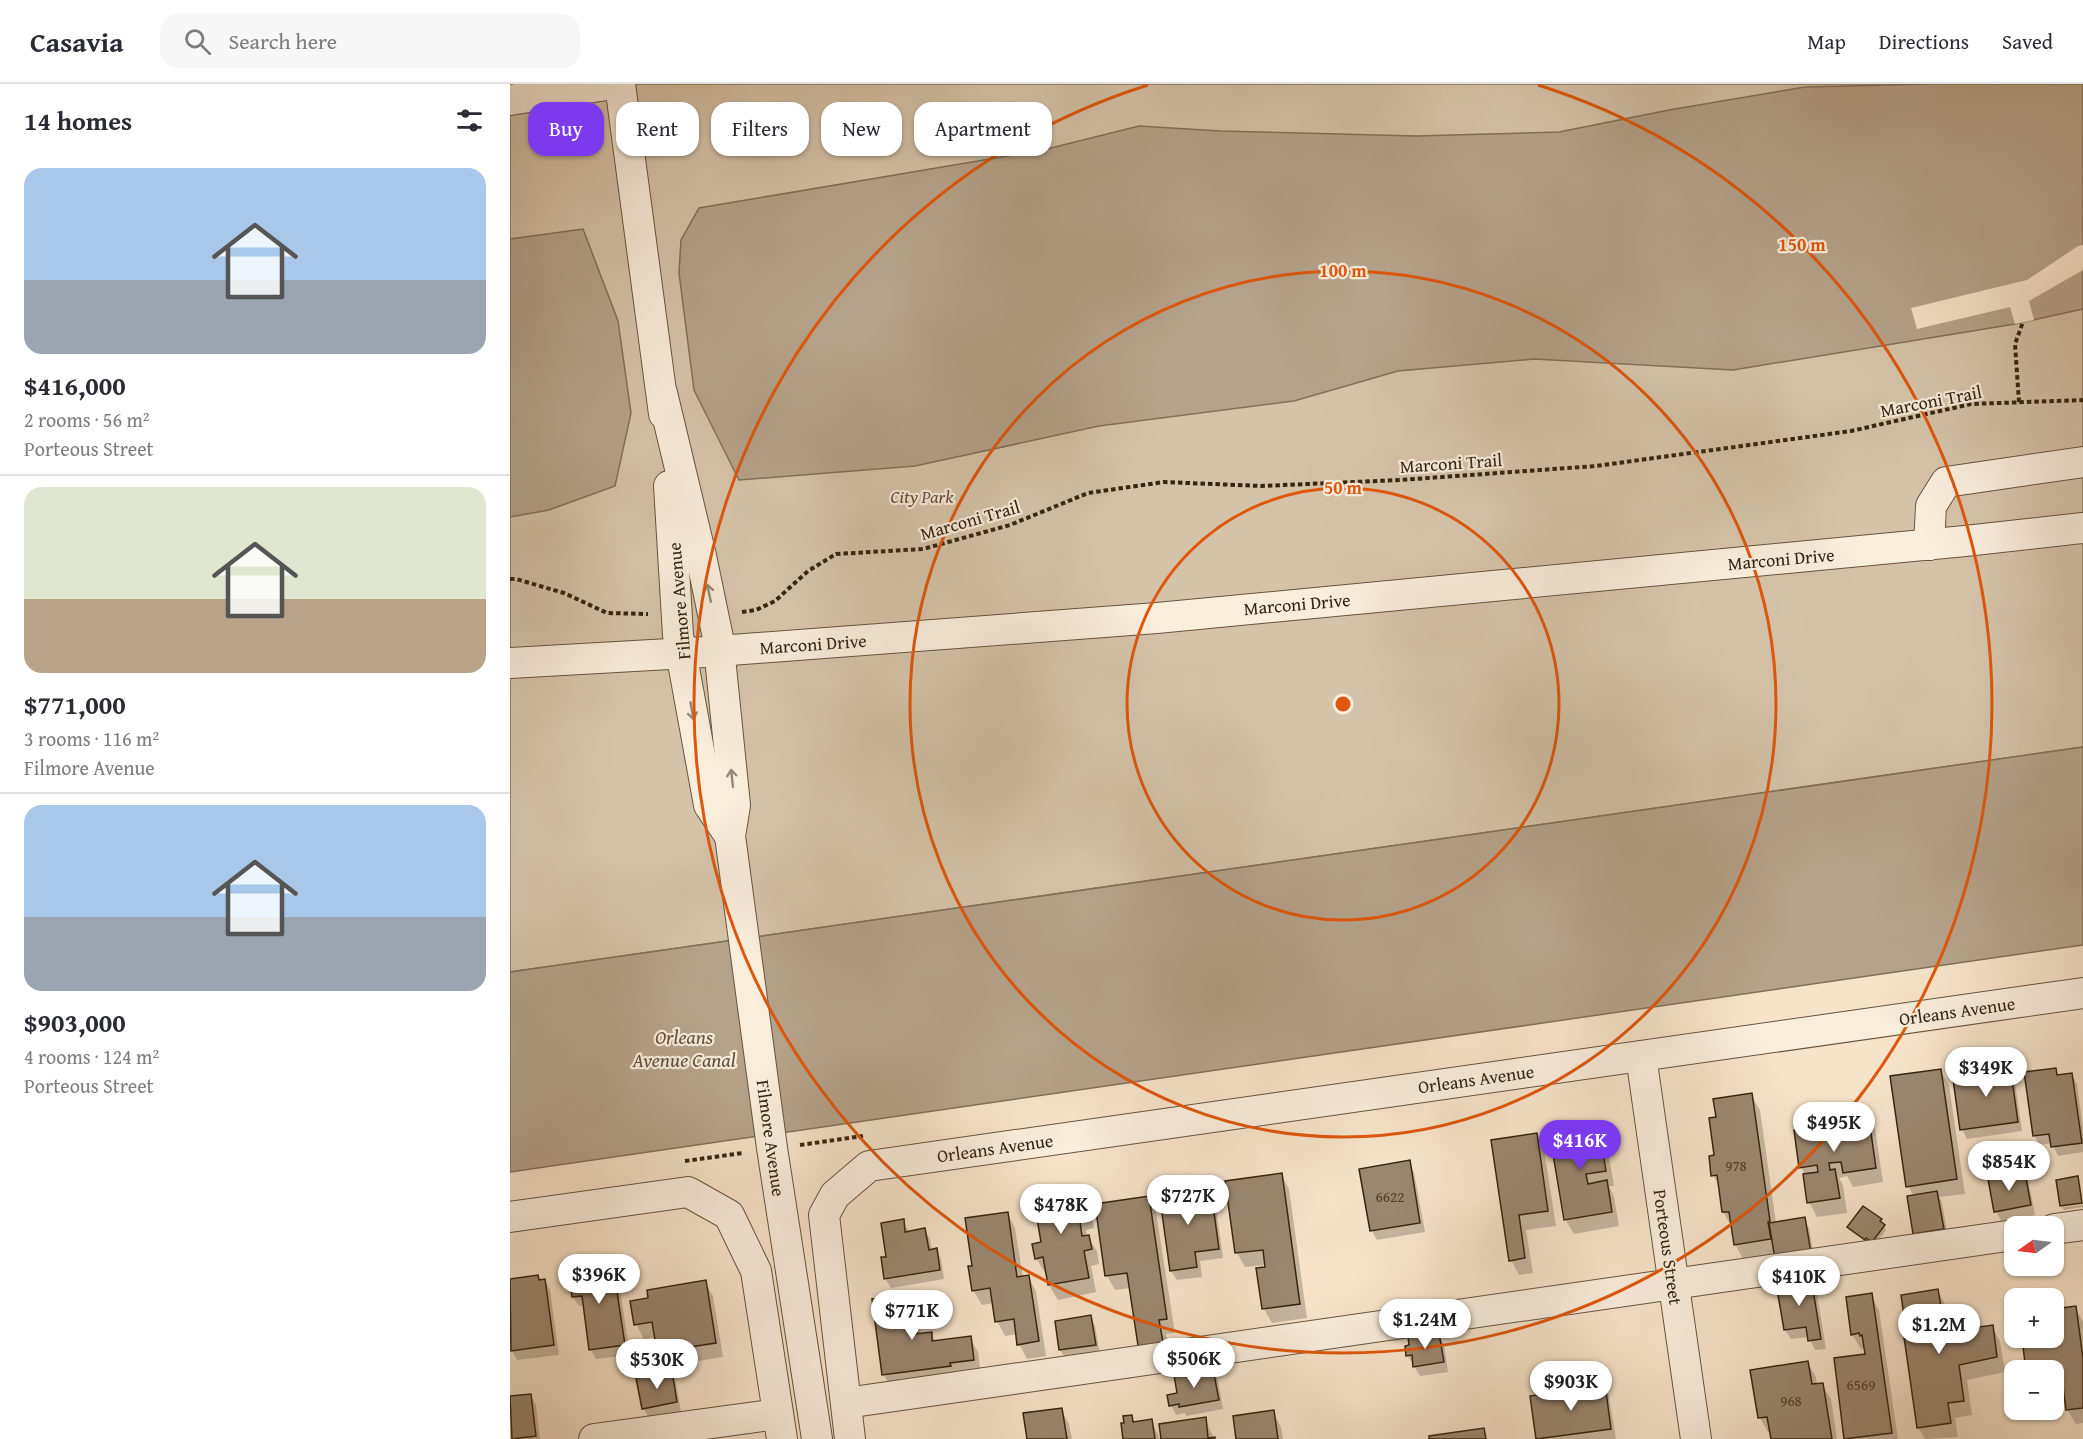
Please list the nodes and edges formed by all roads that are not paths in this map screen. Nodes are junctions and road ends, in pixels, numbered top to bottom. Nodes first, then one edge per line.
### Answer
1 (614, 84) edge
2 (620, 84) edge
3 (510, 100) edge
4 (662, 393) junction
5 (2083, 462) edge
6 (2083, 528) edge
7 (1929, 545) junction
8 (719, 651) junction
9 (682, 653) junction
10 (510, 663) edge
11 (730, 836) junction
12 (2083, 993) edge
13 (1641, 1056) junction
14 (510, 1217) edge
15 (2083, 1225) edge
16 (2064, 1228) edge
17 (2004, 1236) edge
18 (1674, 1283) junction
19 (846, 1403) junction
20 (780, 1427) edge
21 (594, 1439) edge
22 (816, 1439) edge
23 (850, 1439) edge
24 (1696, 1439) edge

1 - 3 street
2 - 4 street, Filmore Avenue
8 -> 4 street, Filmore Avenue
4 - 9 street, Filmore Avenue
5 - 7 street
6 - 7 street, Marconi Drive
7 - 8 street, Marconi Drive
8 - 9 street, Marconi Drive
11 -> 8 street, Filmore Avenue
9 - 10 street, Marconi Drive
9 -> 11 street, Filmore Avenue
11 - 22 street, Filmore Avenue
12 - 13 street, Orleans Avenue
13 - 18 street, Porteous Street
13 - 19 street, Orleans Avenue
14 - 20 street
15 - 16 street
17 - 18 street
18 - 19 street
18 - 24 street, Porteous Street
19 - 23 street
20 - 21 street

